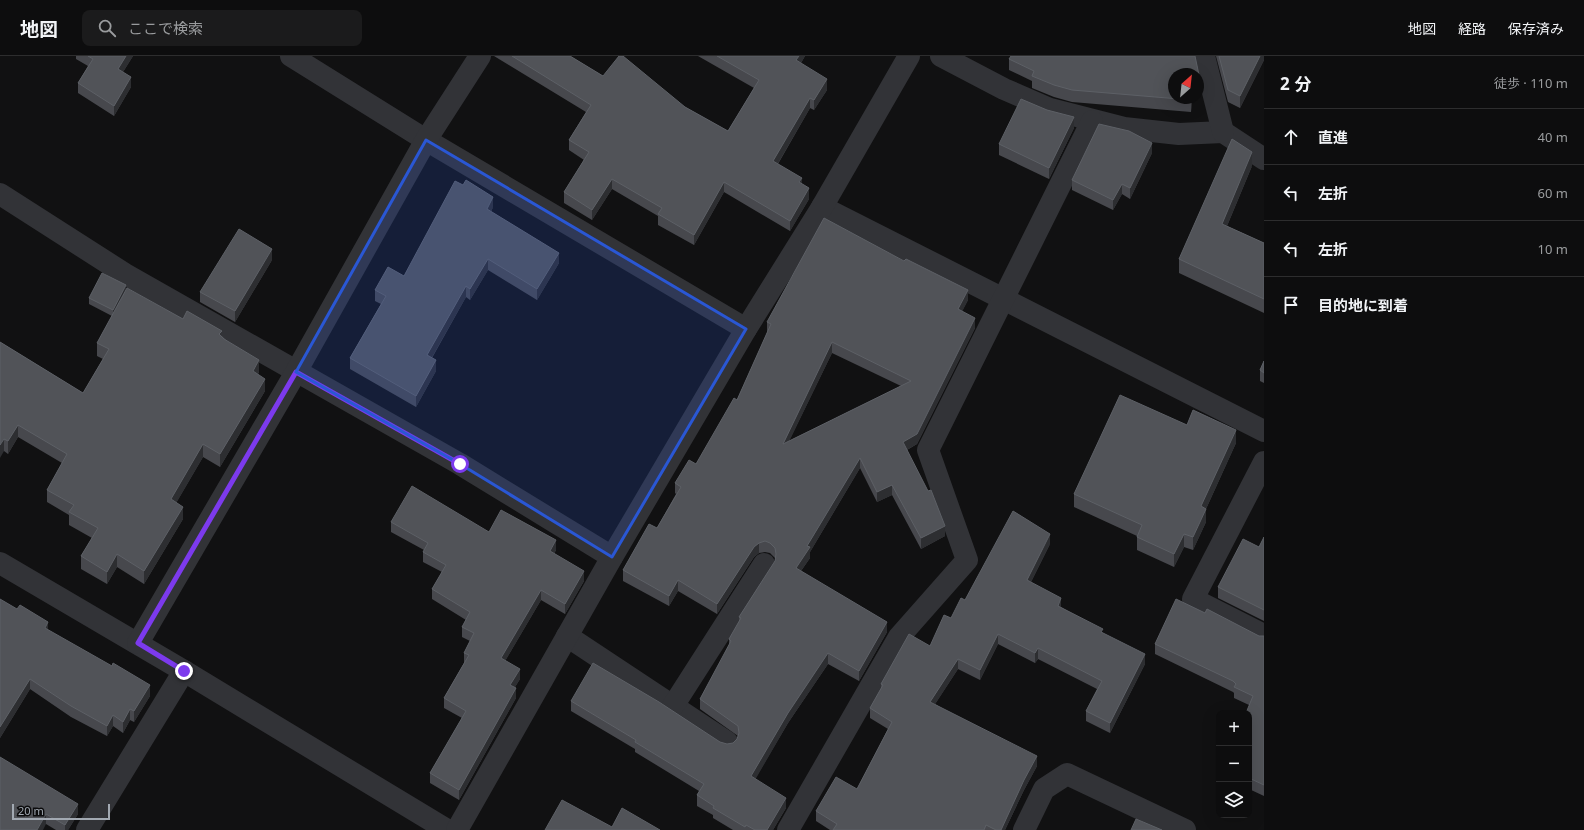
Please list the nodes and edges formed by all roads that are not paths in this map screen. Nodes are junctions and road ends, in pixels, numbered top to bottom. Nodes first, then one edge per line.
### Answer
1 (291, 56) edge
2 (480, 56) edge
3 (909, 56) edge
4 (941, 56) edge
5 (1204, 56) edge
6 (1092, 121) junction
7 (1223, 132) junction
8 (426, 140) junction
9 (1264, 159) edge
10 (0, 194) edge
11 (822, 207) junction
12 (1003, 298) junction
13 (746, 329) junction
14 (296, 372) junction
15 (1264, 431) edge
16 (1264, 462) edge
17 (612, 557) junction
18 (0, 563) edge
19 (764, 564) dead end
20 (1264, 635) edge
21 (567, 636) junction
22 (138, 643) junction
23 (184, 671) junction
24 (673, 706) junction
25 (727, 742) edge
26 (87, 830) edge
27 (447, 830) edge
28 (456, 830) edge
29 (788, 830) edge
30 (1024, 830) edge
31 (1185, 830) edge

1 - 8 street
2 - 8 street
3 - 11 street
4 - 6 street
5 - 7 street
6 - 7 street
6 - 12 street
7 - 9 street
8 - 13 street
8 - 14 street
10 - 14 street
11 - 12 street
11 - 13 street
12 - 15 street
12 - 29 street
13 - 17 street
14 - 17 street
14 - 22 street
16 - 20 street
17 - 21 street
18 - 22 street
19 - 24 street
21 - 24 street
21 - 28 street
22 - 23 street
23 - 26 street
23 - 27 street
24 - 25 street
30 - 31 street

